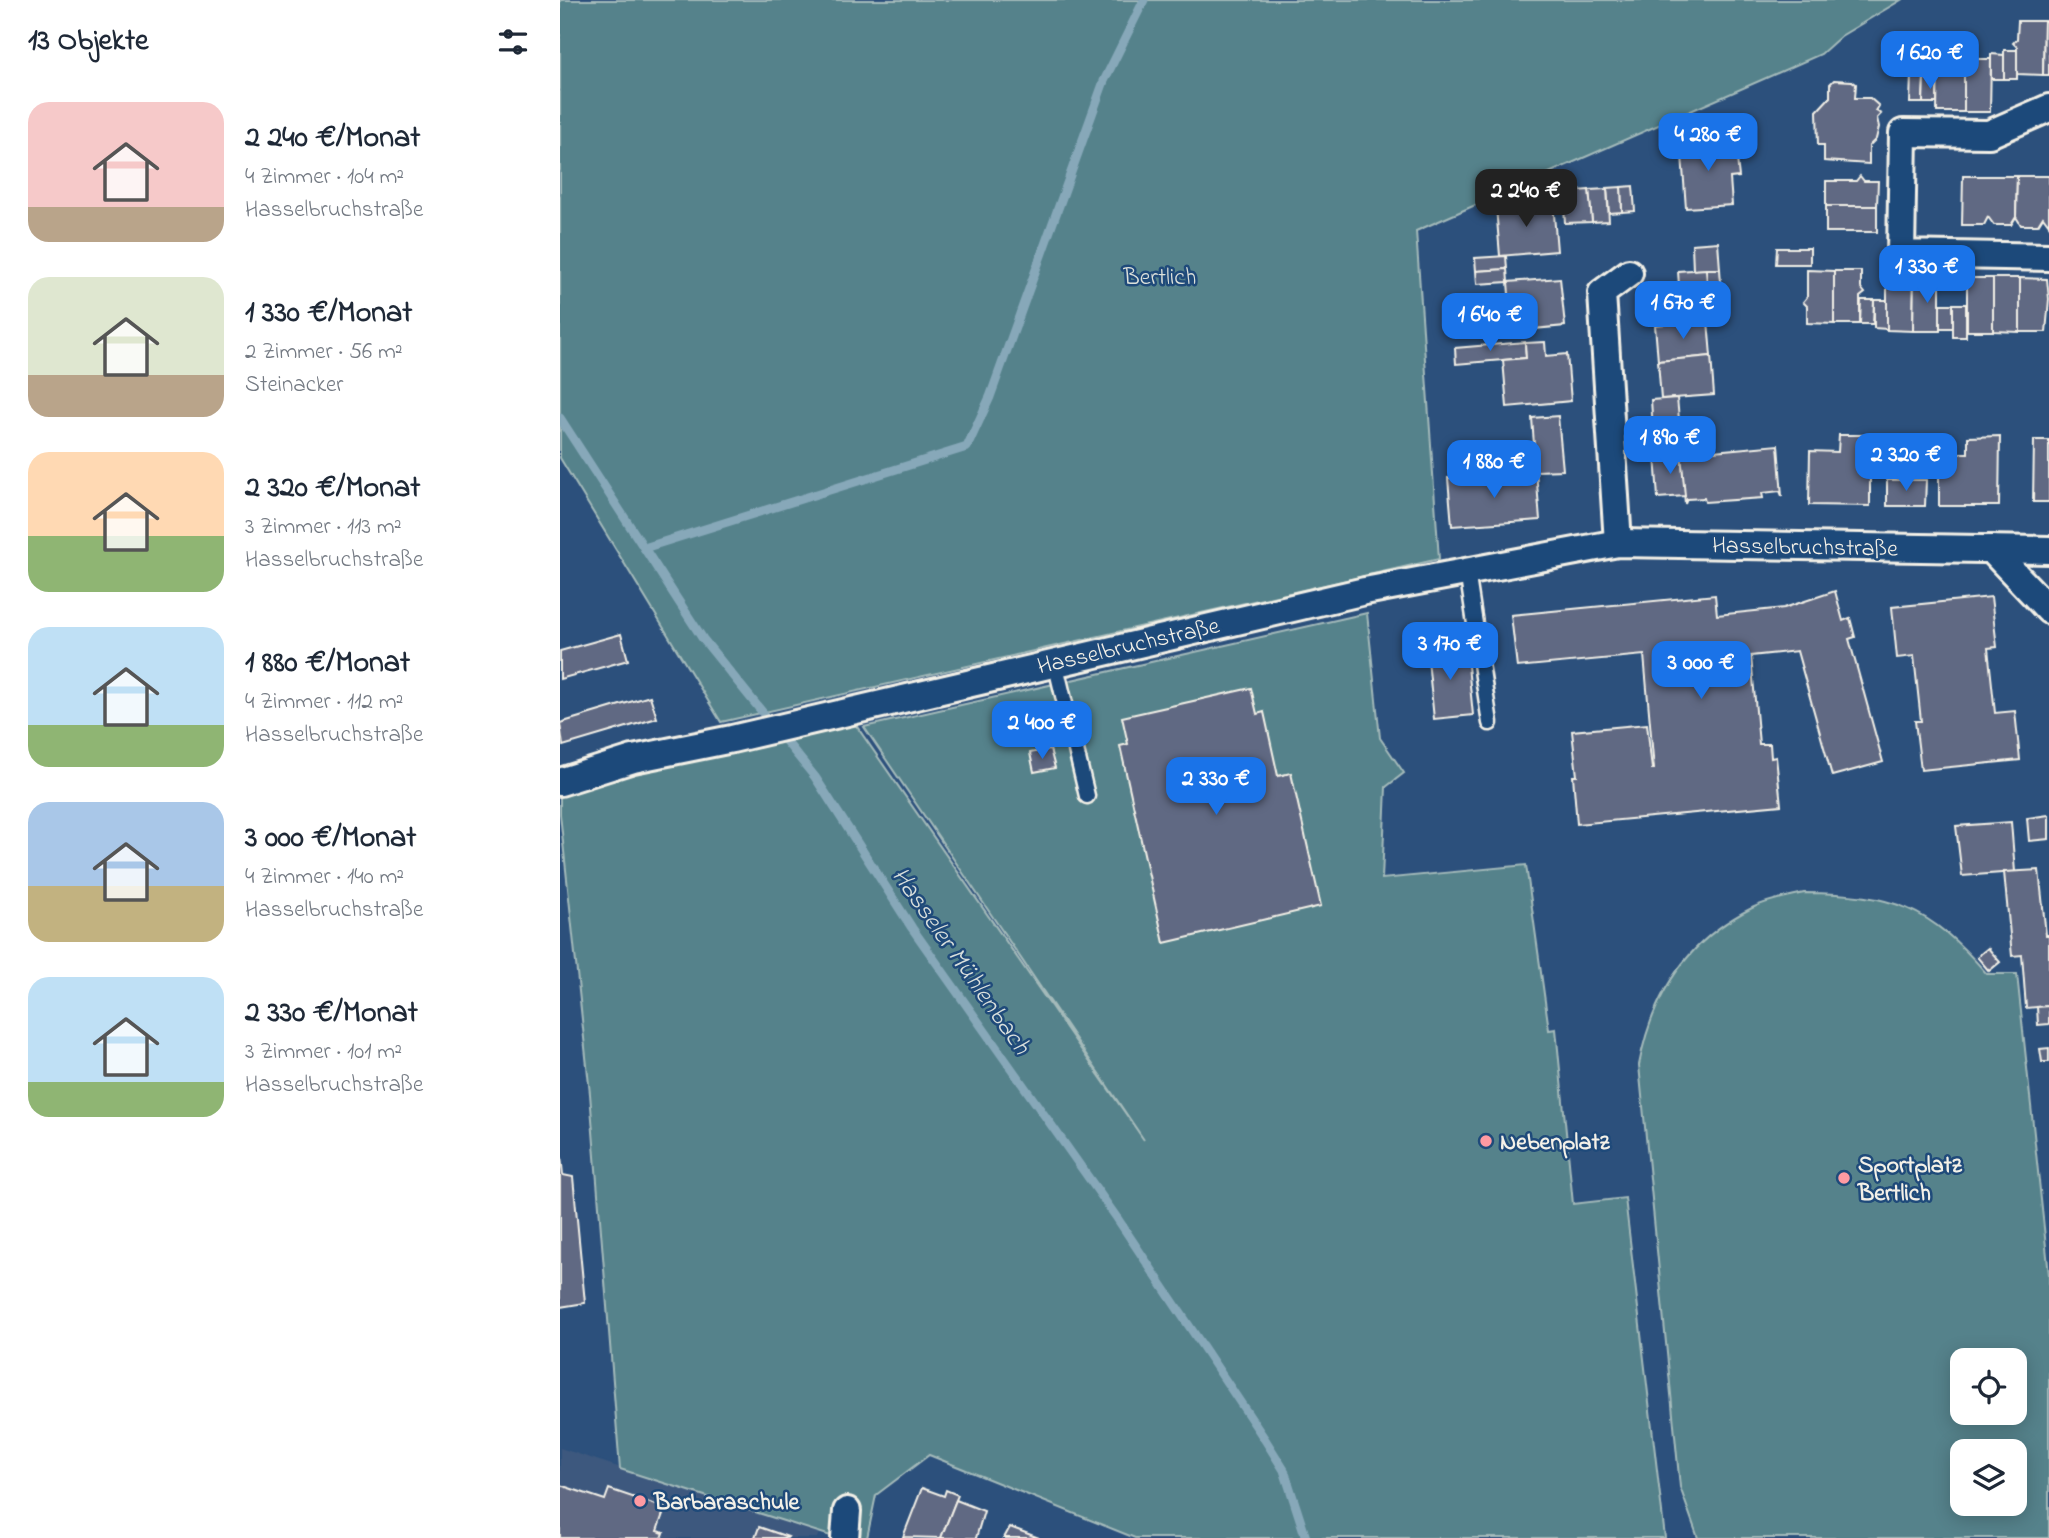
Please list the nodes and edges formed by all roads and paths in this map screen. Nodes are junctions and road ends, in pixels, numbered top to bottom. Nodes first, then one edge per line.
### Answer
1 (2049, 108) edge
2 (2049, 257) edge
3 (1629, 273) dead end
4 (1618, 543) junction
5 (1991, 549) junction
6 (2049, 551) edge
7 (1467, 571) junction
8 (2049, 610) edge
9 (1055, 662) junction
10 (1490, 723) dead end
11 (560, 782) edge
12 (1087, 796) dead end
13 (847, 1511) dead end
14 (845, 1538) edge

1 - 2 street
3 - 4 street
4 - 5 street, Hasselbruchstraße
4 - 7 street, Hasselbruchstraße
5 - 6 street, Hasselbruchstraße
5 - 8 street
7 - 9 street, Hasselbruchstraße
7 - 10 lane
9 - 11 street, Hasselbruchstraße
9 - 12 lane
13 - 14 street

